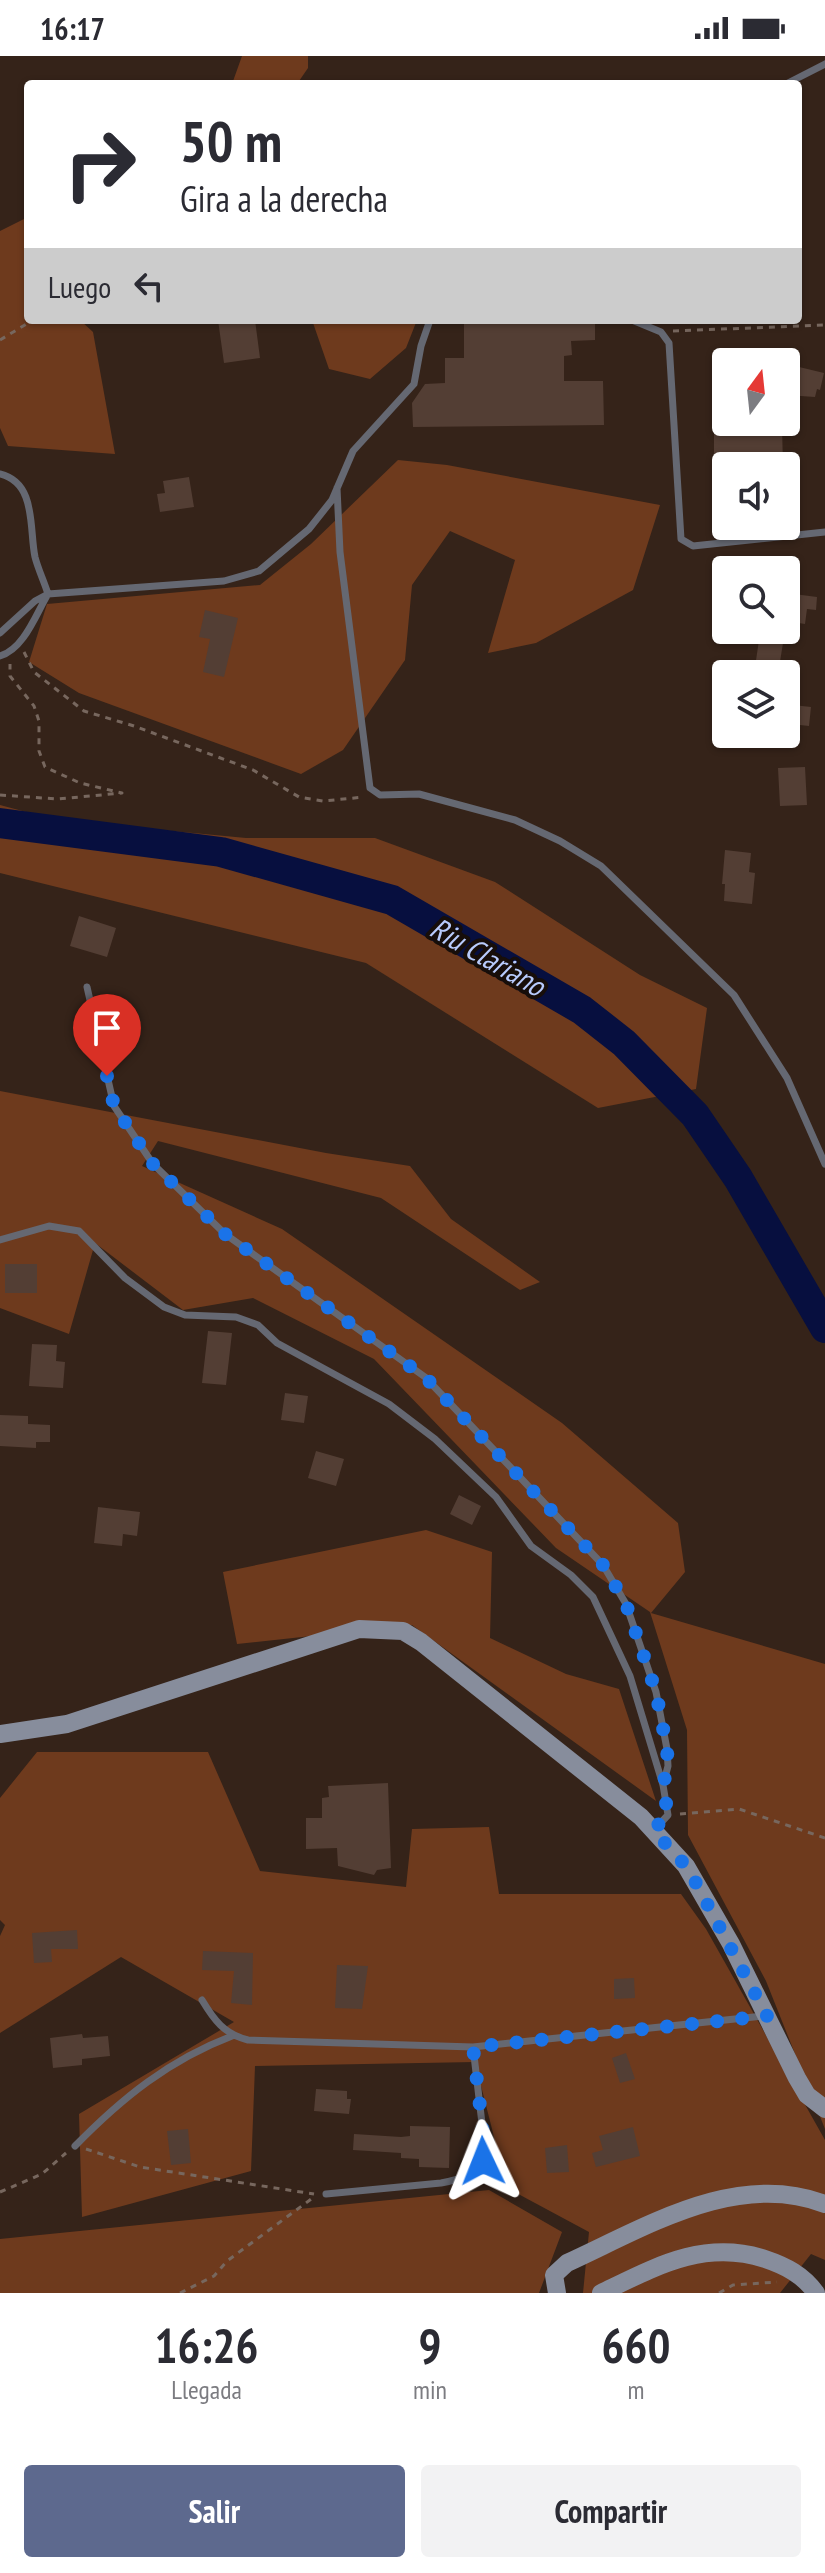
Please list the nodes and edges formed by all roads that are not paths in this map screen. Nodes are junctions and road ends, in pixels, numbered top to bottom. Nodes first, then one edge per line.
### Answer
1 (825, 64) edge
2 (794, 80) edge
3 (429, 324) edge
4 (644, 324) edge
5 (0, 474) edge
6 (337, 488) junction
7 (825, 532) edge
8 (48, 594) junction
9 (0, 633) edge
10 (0, 656) edge
11 (87, 987) dead end
12 (825, 1164) edge
13 (0, 1240) edge
14 (0, 1734) edge
15 (663, 1785) junction
16 (653, 1830) junction
17 (202, 2000) dead end
18 (767, 2016) junction
19 (232, 2036) junction
20 (473, 2047) junction
21 (825, 2109) edge
22 (75, 2146) road end
23 (321, 2194) road end
24 (825, 2204) edge
25 (557, 2293) edge
26 (601, 2293) edge
27 (816, 2293) edge

1 - 2 lane
3 - 6 lane
4 - 7 lane
5 - 8 lane
6 - 8 lane
6 - 12 lane
8 - 9 lane
8 - 10 lane
11 - 15 lane
13 - 15 lane
14 - 16 street
15 - 16 lane
16 - 18 street
17 - 19 lane
18 - 20 lane
18 - 21 street
19 - 20 lane
19 - 22 lane
20 - 23 lane
24 - 25 street
26 - 27 street

